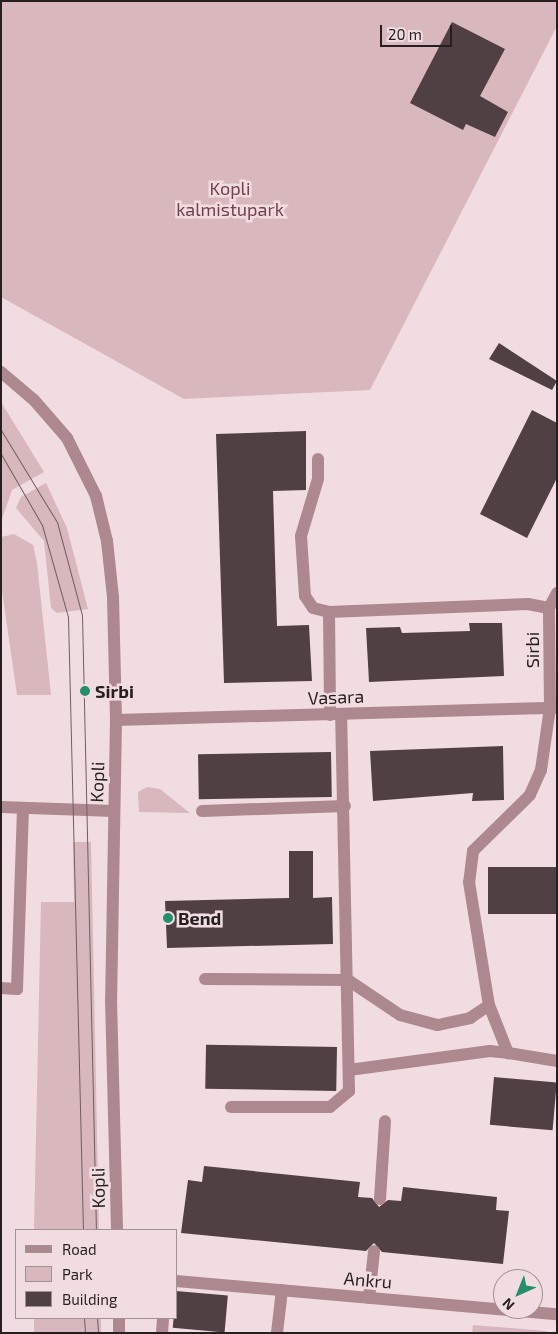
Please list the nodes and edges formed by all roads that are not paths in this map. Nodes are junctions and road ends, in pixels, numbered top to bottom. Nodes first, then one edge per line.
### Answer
1 (1, 372) edge
2 (318, 459) dead end
3 (557, 593) edge
4 (549, 608) junction
5 (329, 612) junction
6 (553, 708) edge
7 (335, 715) junction
8 (116, 720) junction
9 (345, 806) junction
10 (1, 807) edge
11 (23, 808) junction
12 (114, 811) junction
13 (202, 811) dead end
14 (205, 979) dead end
15 (348, 980) junction
16 (1, 988) edge
17 (489, 1004) junction
18 (508, 1053) junction
19 (557, 1061) edge
20 (349, 1070) junction
21 (231, 1107) dead end
22 (385, 1121) dead end
23 (380, 1199) dead end
24 (117, 1229) edge
25 (374, 1251) dead end
26 (178, 1281) edge
27 (282, 1290) junction
28 (369, 1298) junction
29 (557, 1314) edge
30 (119, 1319) edge
31 (163, 1319) edge
32 (119, 1333) edge
33 (162, 1333) edge
34 (277, 1333) edge

1 - 8 street, Kopli
2 - 5 street
3 - 4 street, Sirbi
4 - 5 street
4 - 6 street, Sirbi
5 - 7 street
6 - 7 street, Vasara
6 - 17 street, Sirbi
7 - 8 street, Vasara
7 - 9 street
8 - 12 street, Kopli
9 - 13 street
9 - 15 street
10 - 11 street
11 - 12 street
11 - 16 street
12 - 24 street, Kopli
14 - 15 street
15 - 17 street
15 - 20 street
17 - 18 street, Sirbi
18 - 19 street
18 - 20 street
20 - 21 street
22 - 23 street
25 - 28 street
26 - 27 street, Ankru
27 - 28 street, Ankru
27 - 34 street
28 - 29 street, Ankru
30 - 32 street
31 - 33 street

